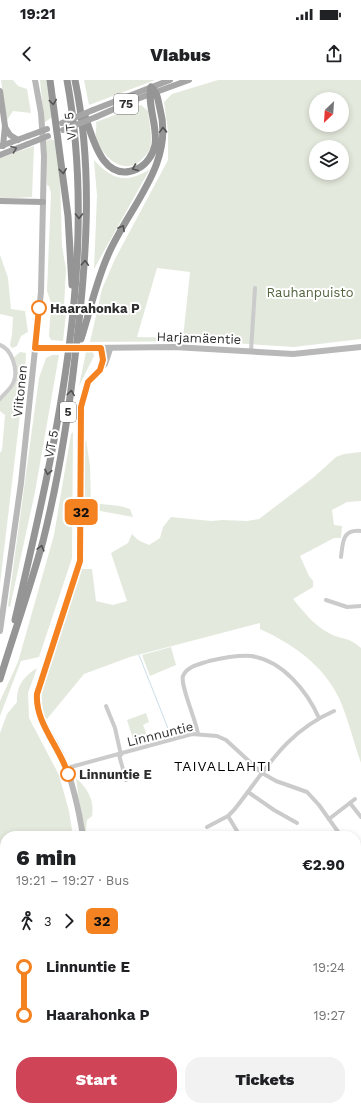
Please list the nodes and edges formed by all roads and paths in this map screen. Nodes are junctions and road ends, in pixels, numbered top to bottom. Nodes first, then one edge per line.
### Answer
1 (35, 80) edge
2 (50, 80) edge
3 (67, 80) edge
4 (75, 80) edge
5 (170, 80) edge
6 (188, 80) edge
7 (0, 90) edge
8 (152, 91) junction
9 (79, 101) junction
10 (1, 103) edge
11 (5, 126) junction
12 (59, 128) junction
13 (18, 140) junction
14 (2, 146) edge
15 (0, 155) edge
16 (0, 201) edge
17 (43, 202) junction
18 (82, 236) junction
19 (255, 288) dead end
20 (73, 309) junction
21 (0, 345) edge
22 (361, 347) edge
23 (35, 348) junction
24 (101, 348) junction
25 (110, 349) junction
26 (251, 352) junction
27 (75, 356) junction
28 (100, 370) junction
29 (0, 399) edge
30 (361, 531) edge
31 (341, 557) dead end
32 (326, 600) dead end
33 (361, 606) edge
34 (0, 631) edge
35 (5, 664) junction
36 (0, 679) edge
37 (106, 706) dead end
38 (334, 711) dead end
39 (319, 718) junction
40 (198, 734) junction
41 (120, 755) junction
42 (66, 768) junction
43 (262, 773) junction
44 (126, 780) dead end
45 (248, 792) junction
46 (355, 799) dead end
47 (350, 802) junction
48 (228, 816) junction
49 (361, 817) edge
50 (329, 819) junction
51 (297, 823) dead end
52 (207, 827) dead end
53 (81, 831) edge
54 (237, 831) edge
55 (337, 831) edge

1 - 17 street, Viitonen
2 -> 12 highway
3 -> 18 highway, VT 5 / 5
4 - 9 highway, VT 5 / 5
5 - 8 main road
6 - 8 main road
7 - 10 main road
8 -> 9 highway
8 - 12 main road, 75, bridge
8 - 12 main road, 75, bridge
27 -> 8 highway
9 - 18 highway, VT 5 / 5
10 - 11 main road
11 - 13 main road
11 - 14 main road
12 - 13 main road, 75, bridge
15 -> 12 main road, 75, bridge
12 -> 20 highway
13 - 14 main road, 75
16 - 17 main road
17 - 23 street, Viitonen
18 - 20 highway, VT 5 / 5
27 -> 18 highway, VT 5 / 5
19 - 26 street
20 -> 35 highway, VT 5 / 5
21 - 29 street
22 - 26 street, Harjamäentie
23 - 24 street, Harjamäentie, bridge
23 - 34 street, Viitonen
24 - 25 street, Harjamäentie
24 - 28 street
25 - 26 street, Harjamäentie
25 - 28 street
35 -> 27 highway, VT 5 / 5
28 - 42 street
30 - 31 street
32 - 33 street
35 - 36 highway, VT 5 / 5
37 - 41 street
38 - 39 street
39 - 40 street
39 - 43 street
40 - 41 street, Linnnuntie
40 - 43 street, Linnnuntie
41 - 42 street, Linnnuntie
41 - 44 street
42 - 53 street
43 - 45 street
43 - 50 street, Linnnuntie
45 - 48 street
45 - 51 street
46 - 47 street
47 - 49 street
47 - 50 street
48 - 52 street
48 - 54 street
50 - 55 street, Linnnuntie

